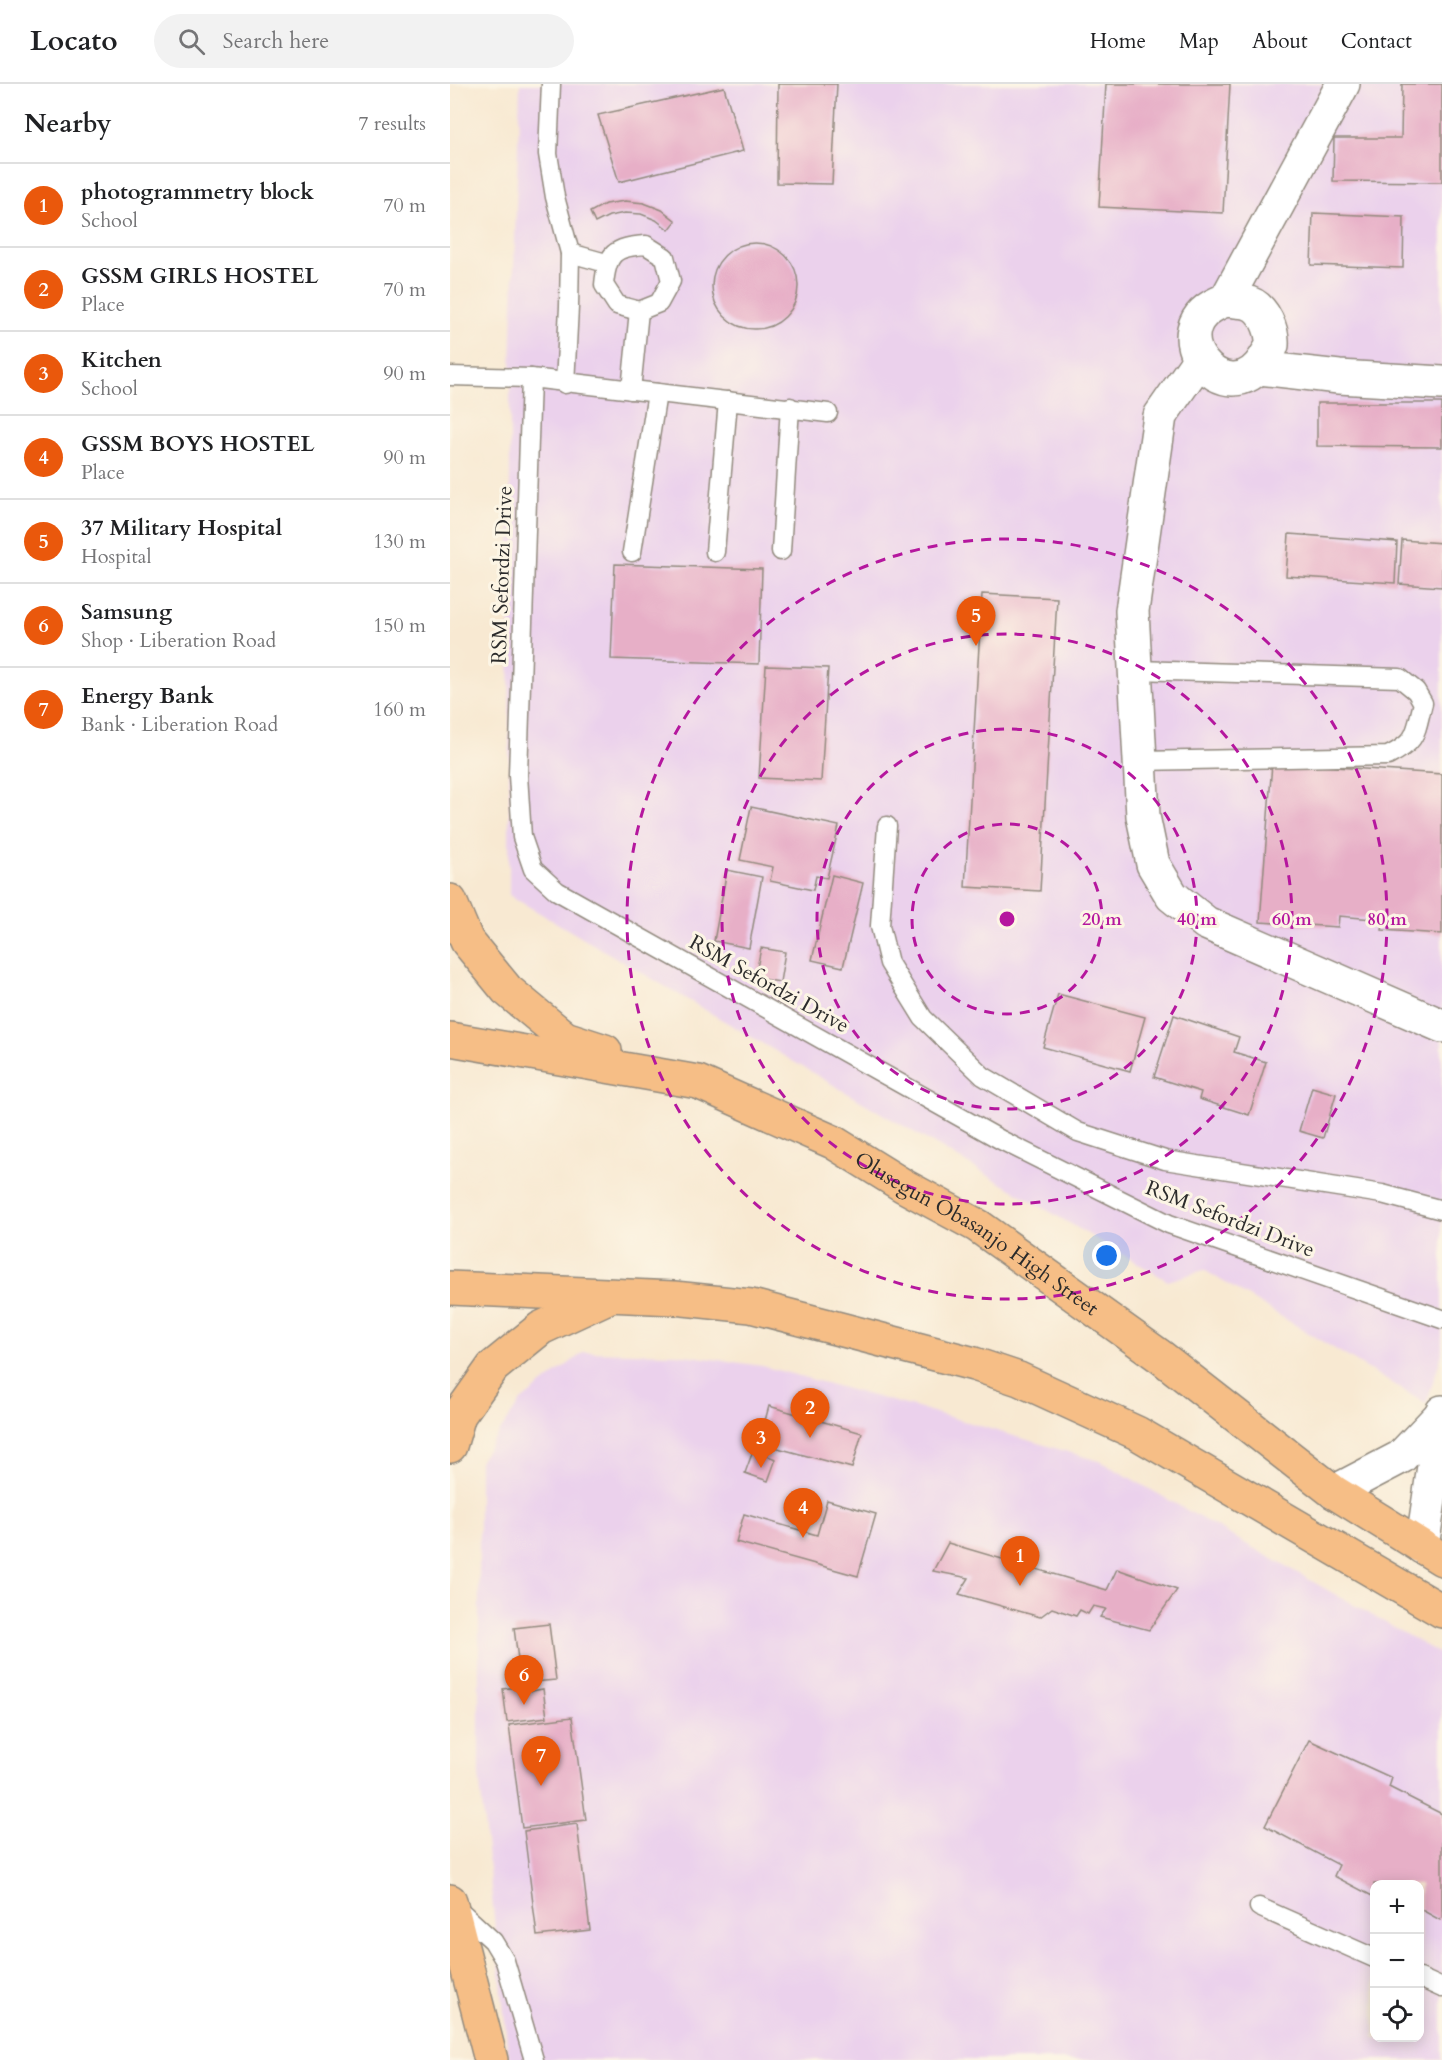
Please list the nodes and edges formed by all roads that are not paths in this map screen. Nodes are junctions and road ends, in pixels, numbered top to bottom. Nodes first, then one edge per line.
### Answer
1 (551, 84) edge
2 (1343, 84) edge
3 (570, 253) junction
4 (606, 263) junction
5 (1226, 300) junction
6 (639, 312) junction
7 (1199, 360) junction
8 (1259, 368) junction
9 (450, 376) edge
10 (531, 378) junction
11 (1442, 382) edge
12 (565, 384) junction
13 (631, 390) junction
14 (657, 393) junction
15 (728, 401) junction
16 (790, 407) junction
17 (828, 413) dead end
18 (781, 551) dead end
19 (632, 552) dead end
20 (715, 552) dead end
21 (1136, 670) junction
22 (1140, 760) junction
23 (887, 826) dead end
24 (450, 901) edge
25 (1442, 1026) edge
26 (450, 1039) edge
27 (698, 1082) junction
28 (1442, 1210) edge
29 (450, 1288) edge
30 (612, 1295) junction
31 (1442, 1319) edge
32 (1442, 1413) edge
33 (450, 1446) edge
34 (1334, 1492) junction
35 (1432, 1553) edge
36 (1442, 1611) edge
37 (450, 1901) edge
38 (1259, 1907) dead end
39 (1370, 1956) edge
40 (1424, 1980) edge
41 (1442, 1988) edge
42 (491, 2060) edge
43 (534, 2060) edge

1 - 3 lane
2 - 5 street
3 - 4 lane
3 - 12 lane
4 - 6 lane
4 - 6 lane
5 - 7 street
5 - 8 street
6 - 13 lane
7 - 8 street
7 - 21 street
8 - 11 street
9 - 10 lane
10 - 12 lane
10 - 31 lane, RSM Sefordzi Drive
12 - 13 lane
13 - 14 lane
14 - 15 lane
14 - 19 lane
15 - 16 lane
15 - 20 lane
16 - 17 lane
16 - 18 lane
21 - 22 street
21 - 22 lane
22 - 25 street
23 - 28 lane
24 - 27 main road
26 - 27 main road, Olusegun Obasanjo High Street
27 - 34 main road, Olusegun Obasanjo High Street
29 - 30 main road
30 - 33 main road
30 - 36 main road
32 - 34 street
32 - 35 street
34 - 35 main road, Olusegun Obasanjo High Street
37 - 42 main road
37 - 43 lane
38 - 39 lane
40 - 41 lane

